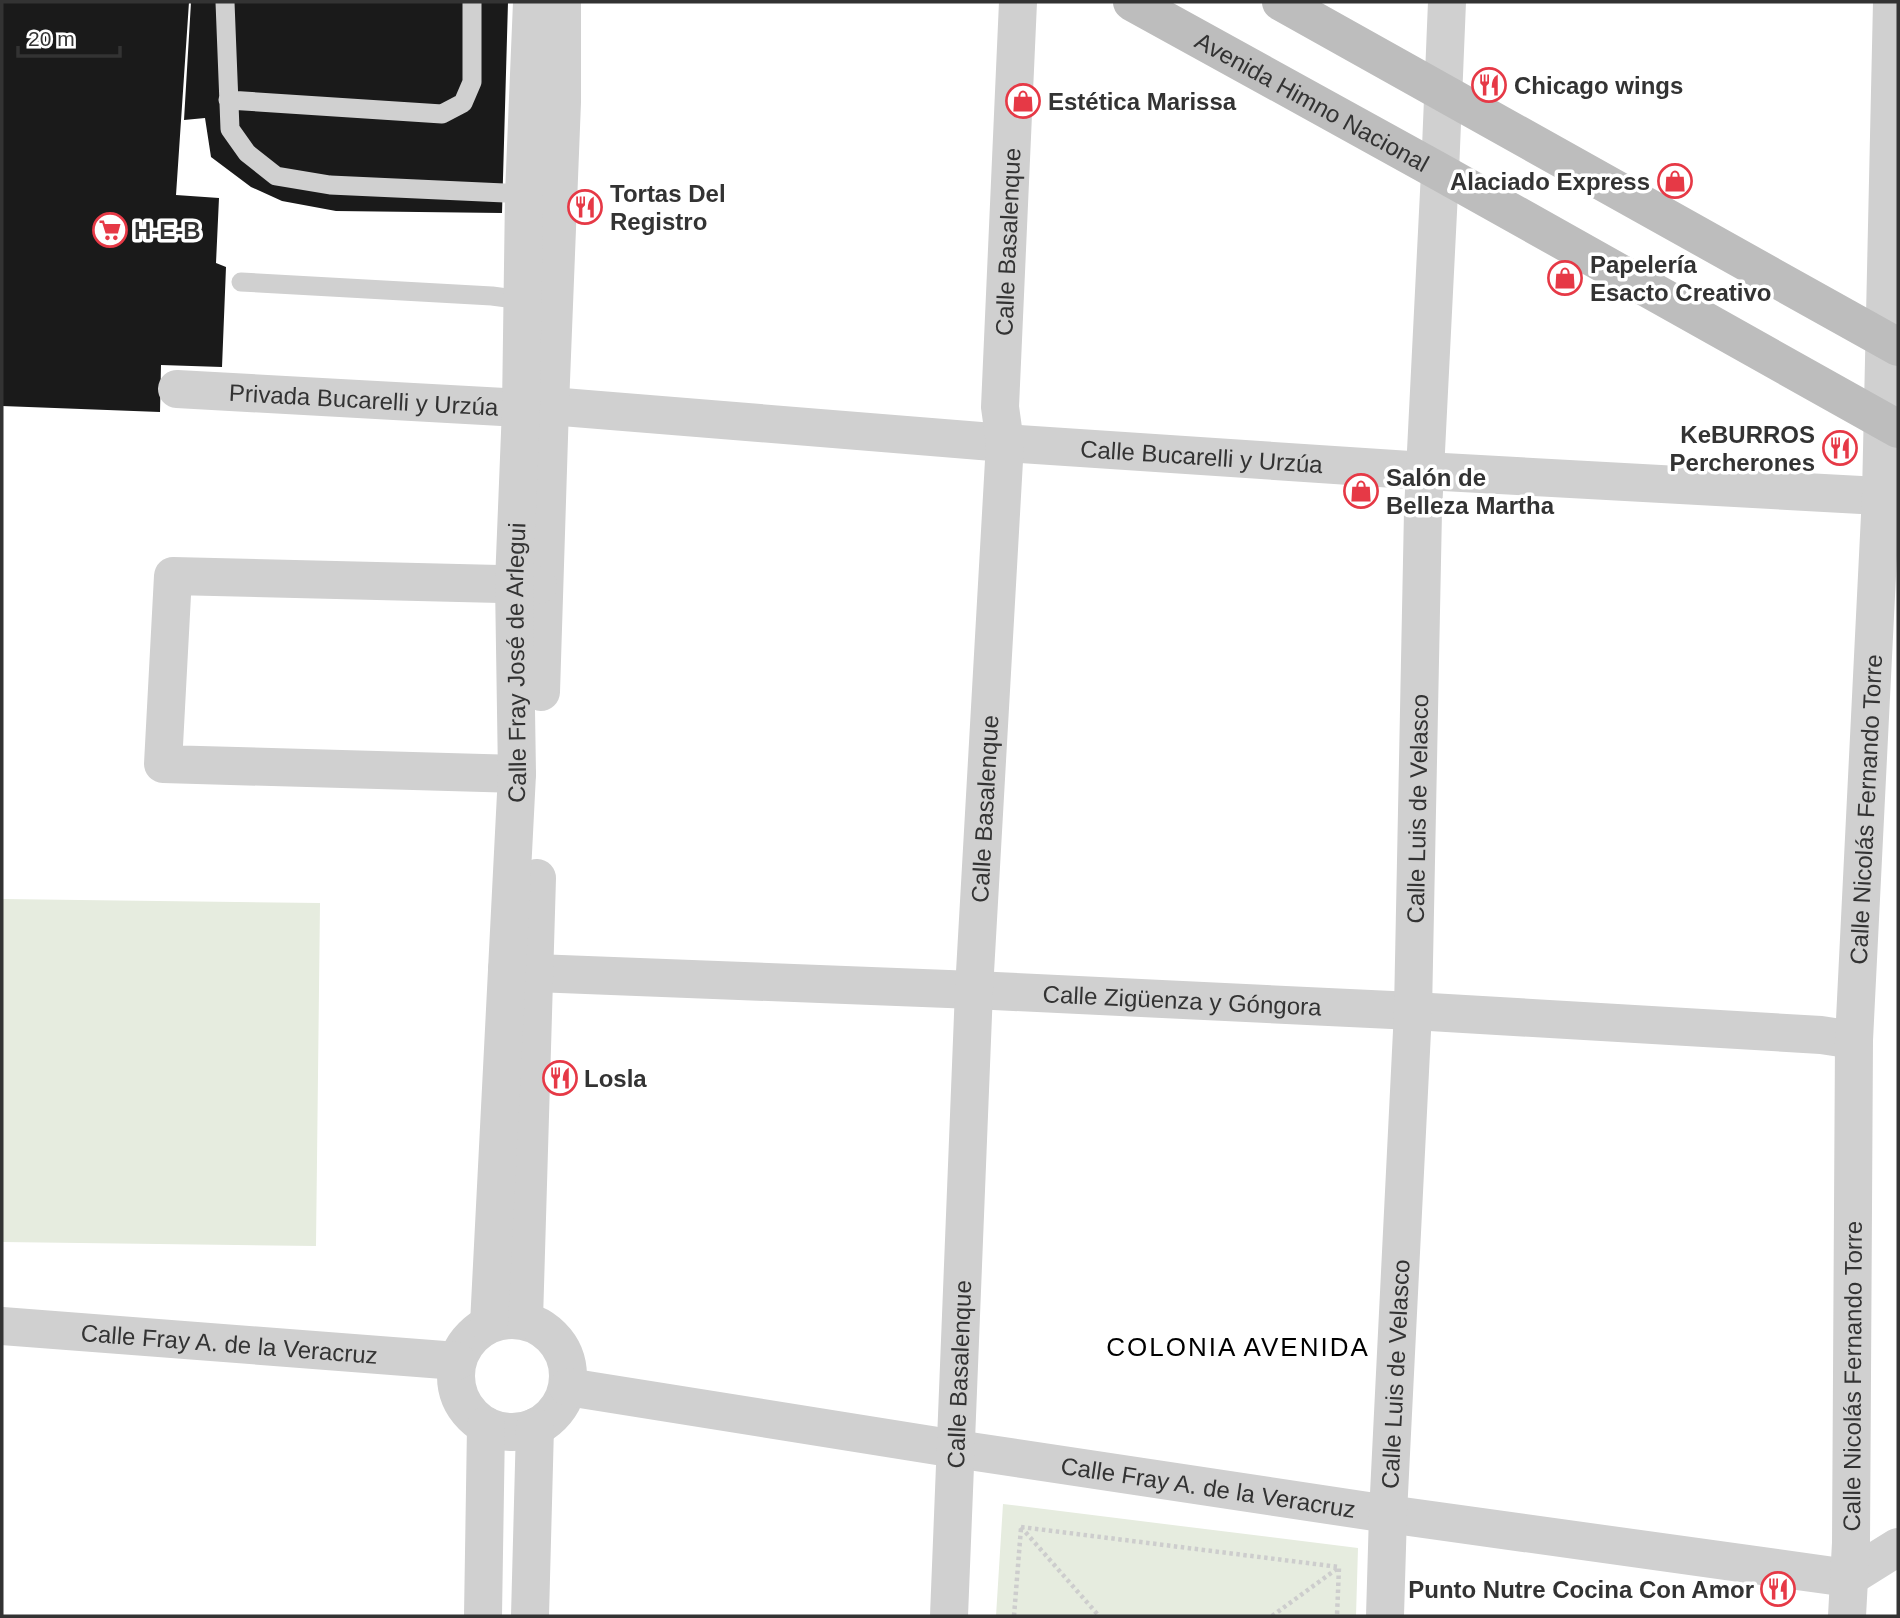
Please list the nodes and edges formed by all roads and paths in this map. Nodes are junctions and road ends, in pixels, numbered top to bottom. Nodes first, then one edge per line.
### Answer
1 (225, 2) edge
2 (472, 2) edge
3 (532, 2) edge
4 (562, 2) edge
5 (1018, 2) edge
6 (1132, 2) edge
7 (1281, 2) edge
8 (1447, 2) edge
9 (1892, 2) edge
10 (1443, 91) junction
11 (228, 100) junction
12 (546, 100) junction
13 (1440, 172) junction
14 (524, 194) junction
15 (241, 282) dead end
16 (523, 300) junction
17 (1892, 343) edge
18 (177, 389) dead end
19 (535, 407) junction
20 (1890, 424) edge
21 (1005, 443) junction
22 (1425, 471) junction
23 (1890, 496) edge
24 (529, 584) junction
25 (517, 774) junction
26 (521, 971) junction
27 (974, 990) junction
28 (1413, 1011) junction
29 (1854, 1040) junction
30 (506, 1322) junction
31 (2, 1326) edge
32 (457, 1361) junction
33 (568, 1387) junction
34 (486, 1426) junction
35 (535, 1427) junction
36 (956, 1449) junction
37 (1388, 1514) junction
38 (1021, 1527) junction
39 (1898, 1547) edge
40 (1339, 1567) junction
41 (1848, 1578) junction
42 (484, 1616) edge
43 (530, 1616) edge
44 (949, 1616) edge
45 (1014, 1616) edge
46 (1099, 1616) edge
47 (1272, 1616) edge
48 (1337, 1616) edge
49 (1385, 1616) edge
50 (1847, 1616) edge

1 - 11 lane
2 - 11 lane
3 - 12 street, Calle Fray José de Arlegui
4 - 12 street, Calle Fray José de Arlegui
5 - 21 street, Calle Basalenque
6 - 13 main road, Avenida Himno Nacional
7 - 10 main road
8 - 10 street, Calle Luis de Velasco
9 - 17 street, Calle Nicolás Fernando Torre
10 - 13 street, Calle Luis de Velasco
10 - 17 main road
11 - 14 lane
12 - 14 street, Calle Fray José de Arlegui
12 - 19 street, Calle Fray José de Arlegui
13 - 20 main road, Avenida Himno Nacional
13 - 22 street, Calle Luis de Velasco
14 - 16 street, Calle Fray José de Arlegui
15 - 16 lane
16 - 19 street, Calle Fray José de Arlegui
17 - 20 street, Calle Nicolás Fernando Torre
18 - 19 street, Privada Bucarelli y Urzúa
19 - 21 street, Calle Bucarelli y Urzúa
19 - 24 street, Calle Fray José de Arlegui
20 - 23 street, Calle Nicolás Fernando Torre
21 - 22 street, Calle Bucarelli y Urzúa
21 - 27 street, Calle Basalenque
22 - 23 street, Calle Bucarelli y Urzúa
22 - 28 street, Calle Luis de Velasco
23 - 29 street, Calle Nicolás Fernando Torre
24 - 25 street, Calle Fray José de Arlegui
24 - 25 street
24 - 26 street, Calle Fray José de Arlegui
25 - 26 street, Calle Fray José de Arlegui
26 - 27 street, Calle Zigüenza y Góngora
26 - 30 street, Calle Fray José de Arlegui
27 - 28 street, Calle Zigüenza y Góngora
27 - 36 street, Calle Basalenque
28 - 29 street, Calle Zigüenza y Góngora
28 - 37 street, Calle Luis de Velasco
29 - 41 street, Calle Nicolás Fernando Torre
30 - 32 street
30 - 33 street
31 - 32 street, Calle Fray A. de la Veracruz
32 - 34 street
33 - 35 street
33 - 36 street, Calle Fray A. de la Veracruz
34 - 35 street
34 - 42 street
35 - 43 street
36 - 37 street, Calle Fray A. de la Veracruz
36 - 44 street, Calle Basalenque
37 - 41 street, Calle Fray A. de la Veracruz
37 - 49 street, Calle Luis de Velasco
38 - 40 path
38 - 45 path
38 - 46 path
39 - 41 street
40 - 47 path
40 - 48 path
41 - 50 street, Calle Nicolás Fernando Torre

